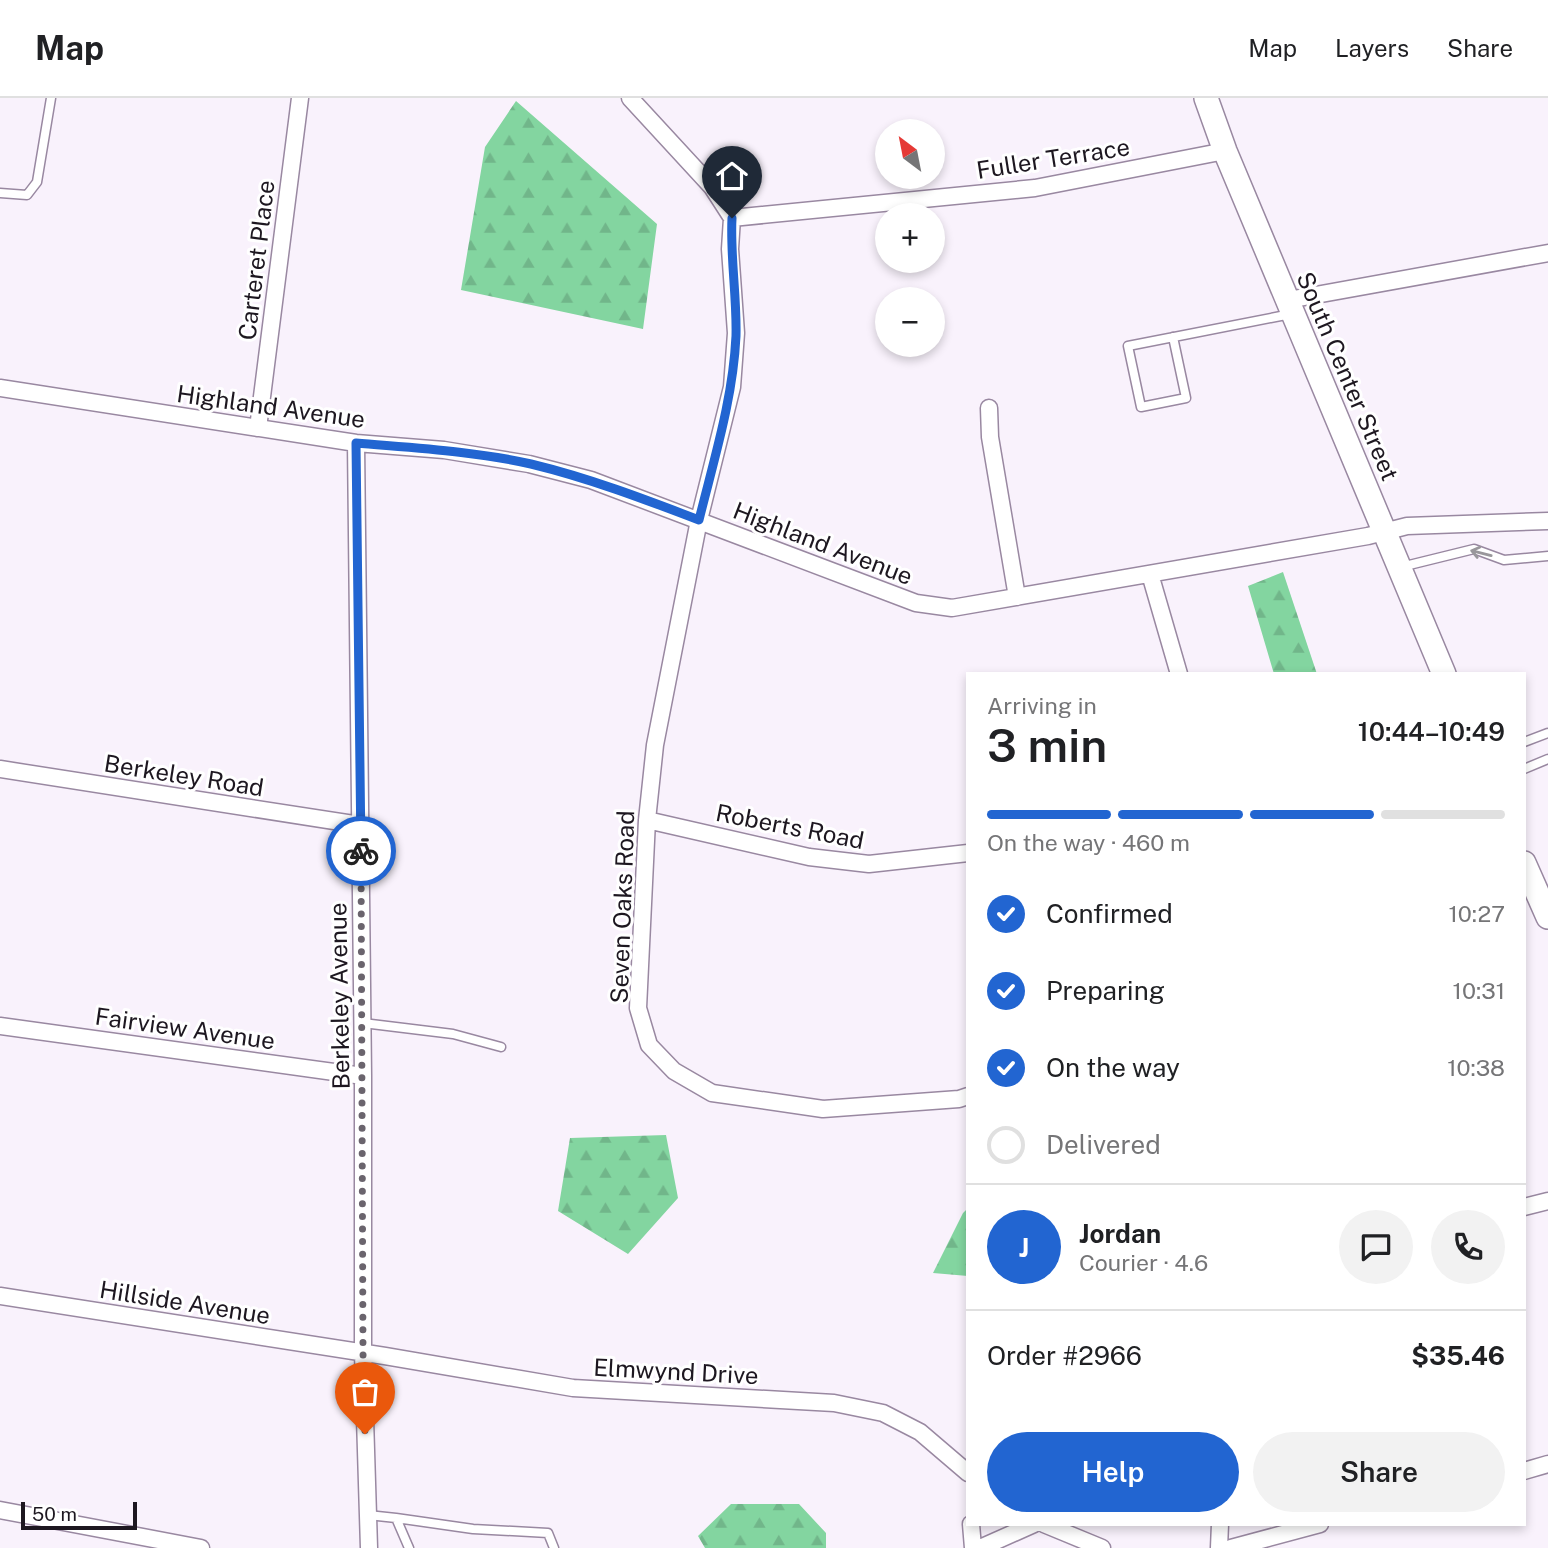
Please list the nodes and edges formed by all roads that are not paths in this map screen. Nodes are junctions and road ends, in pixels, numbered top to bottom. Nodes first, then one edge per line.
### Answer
1 (51, 98) edge
2 (300, 98) edge
3 (630, 98) edge
4 (1206, 98) edge
5 (1226, 151) junction
6 (0, 193) edge
7 (732, 218) junction
8 (1548, 253) edge
9 (1291, 307) junction
10 (1174, 337) junction
11 (0, 388) edge
12 (989, 408) dead end
13 (258, 428) junction
14 (356, 443) junction
15 (699, 520) junction
16 (1548, 521) edge
17 (1385, 531) junction
18 (1548, 556) edge
19 (1400, 567) junction
20 (1150, 574) junction
21 (1017, 597) junction
22 (1178, 672) edge
23 (1443, 672) edge
24 (1548, 733) edge
25 (1526, 741) edge
26 (1548, 759) edge
27 (1526, 768) edge
28 (0, 769) edge
29 (647, 820) junction
30 (360, 825) junction
31 (966, 853) edge
32 (1526, 868) edge
33 (1548, 918) edge
34 (363, 1023) junction
35 (0, 1026) edge
36 (501, 1047) dead end
37 (363, 1076) junction
38 (966, 1097) edge
39 (1548, 1201) edge
40 (1526, 1206) edge
41 (0, 1296) edge
42 (363, 1353) junction
43 (1548, 1464) edge
44 (1526, 1470) edge
45 (966, 1471) edge
46 (0, 1510) edge
47 (368, 1514) junction
48 (397, 1518) junction
49 (971, 1526) edge
50 (1030, 1526) edge
51 (1049, 1526) edge
52 (1220, 1526) edge
53 (1313, 1526) edge
54 (201, 1548) edge
55 (369, 1548) edge
56 (409, 1548) edge
57 (554, 1548) edge
58 (973, 1548) edge
59 (980, 1548) edge
60 (1102, 1548) edge
61 (1219, 1548) edge
62 (1230, 1548) edge

1 - 6 lane
2 - 13 street, Carteret Place
3 - 7 street
4 - 5 main road, South Center Street
5 - 7 street, Fuller Terrace
5 - 9 main road, South Center Street
7 - 15 street
8 - 9 street
9 - 10 lane
9 - 17 main road, South Center Street
10 - 10 lane
11 - 13 street, Highland Avenue
12 - 21 street
13 - 14 street, Highland Avenue
14 - 15 street, Highland Avenue
14 - 30 street, Berkeley Avenue
15 - 21 street, Highland Avenue
15 - 29 street, Seven Oaks Road
16 - 17 street, Highland Avenue
17 - 19 main road, South Center Street
17 - 20 street, Highland Avenue
18 -> 19 lane
19 - 23 main road, South Center Street
20 - 21 street, Highland Avenue
20 - 22 street
24 - 25 lane
26 - 27 lane
28 - 30 street, Berkeley Road
29 - 31 street, Roberts Road
29 - 38 street, Seven Oaks Road
30 - 34 street, Berkeley Avenue
32 - 33 main road
34 - 36 lane
34 - 37 street, Berkeley Avenue
35 - 37 street, Fairview Avenue
37 - 42 street, Berkeley Avenue
39 - 40 street
41 - 42 street, Hillside Avenue
42 - 45 street, Elmwynd Drive
42 - 47 street, Berkeley Avenue
43 - 44 street
46 - 54 street
47 - 48 lane
47 - 55 street, Berkeley Avenue
48 - 56 lane
48 - 57 lane
49 - 58 street
50 - 59 street
51 - 60 street
52 - 61 street
53 - 62 street

